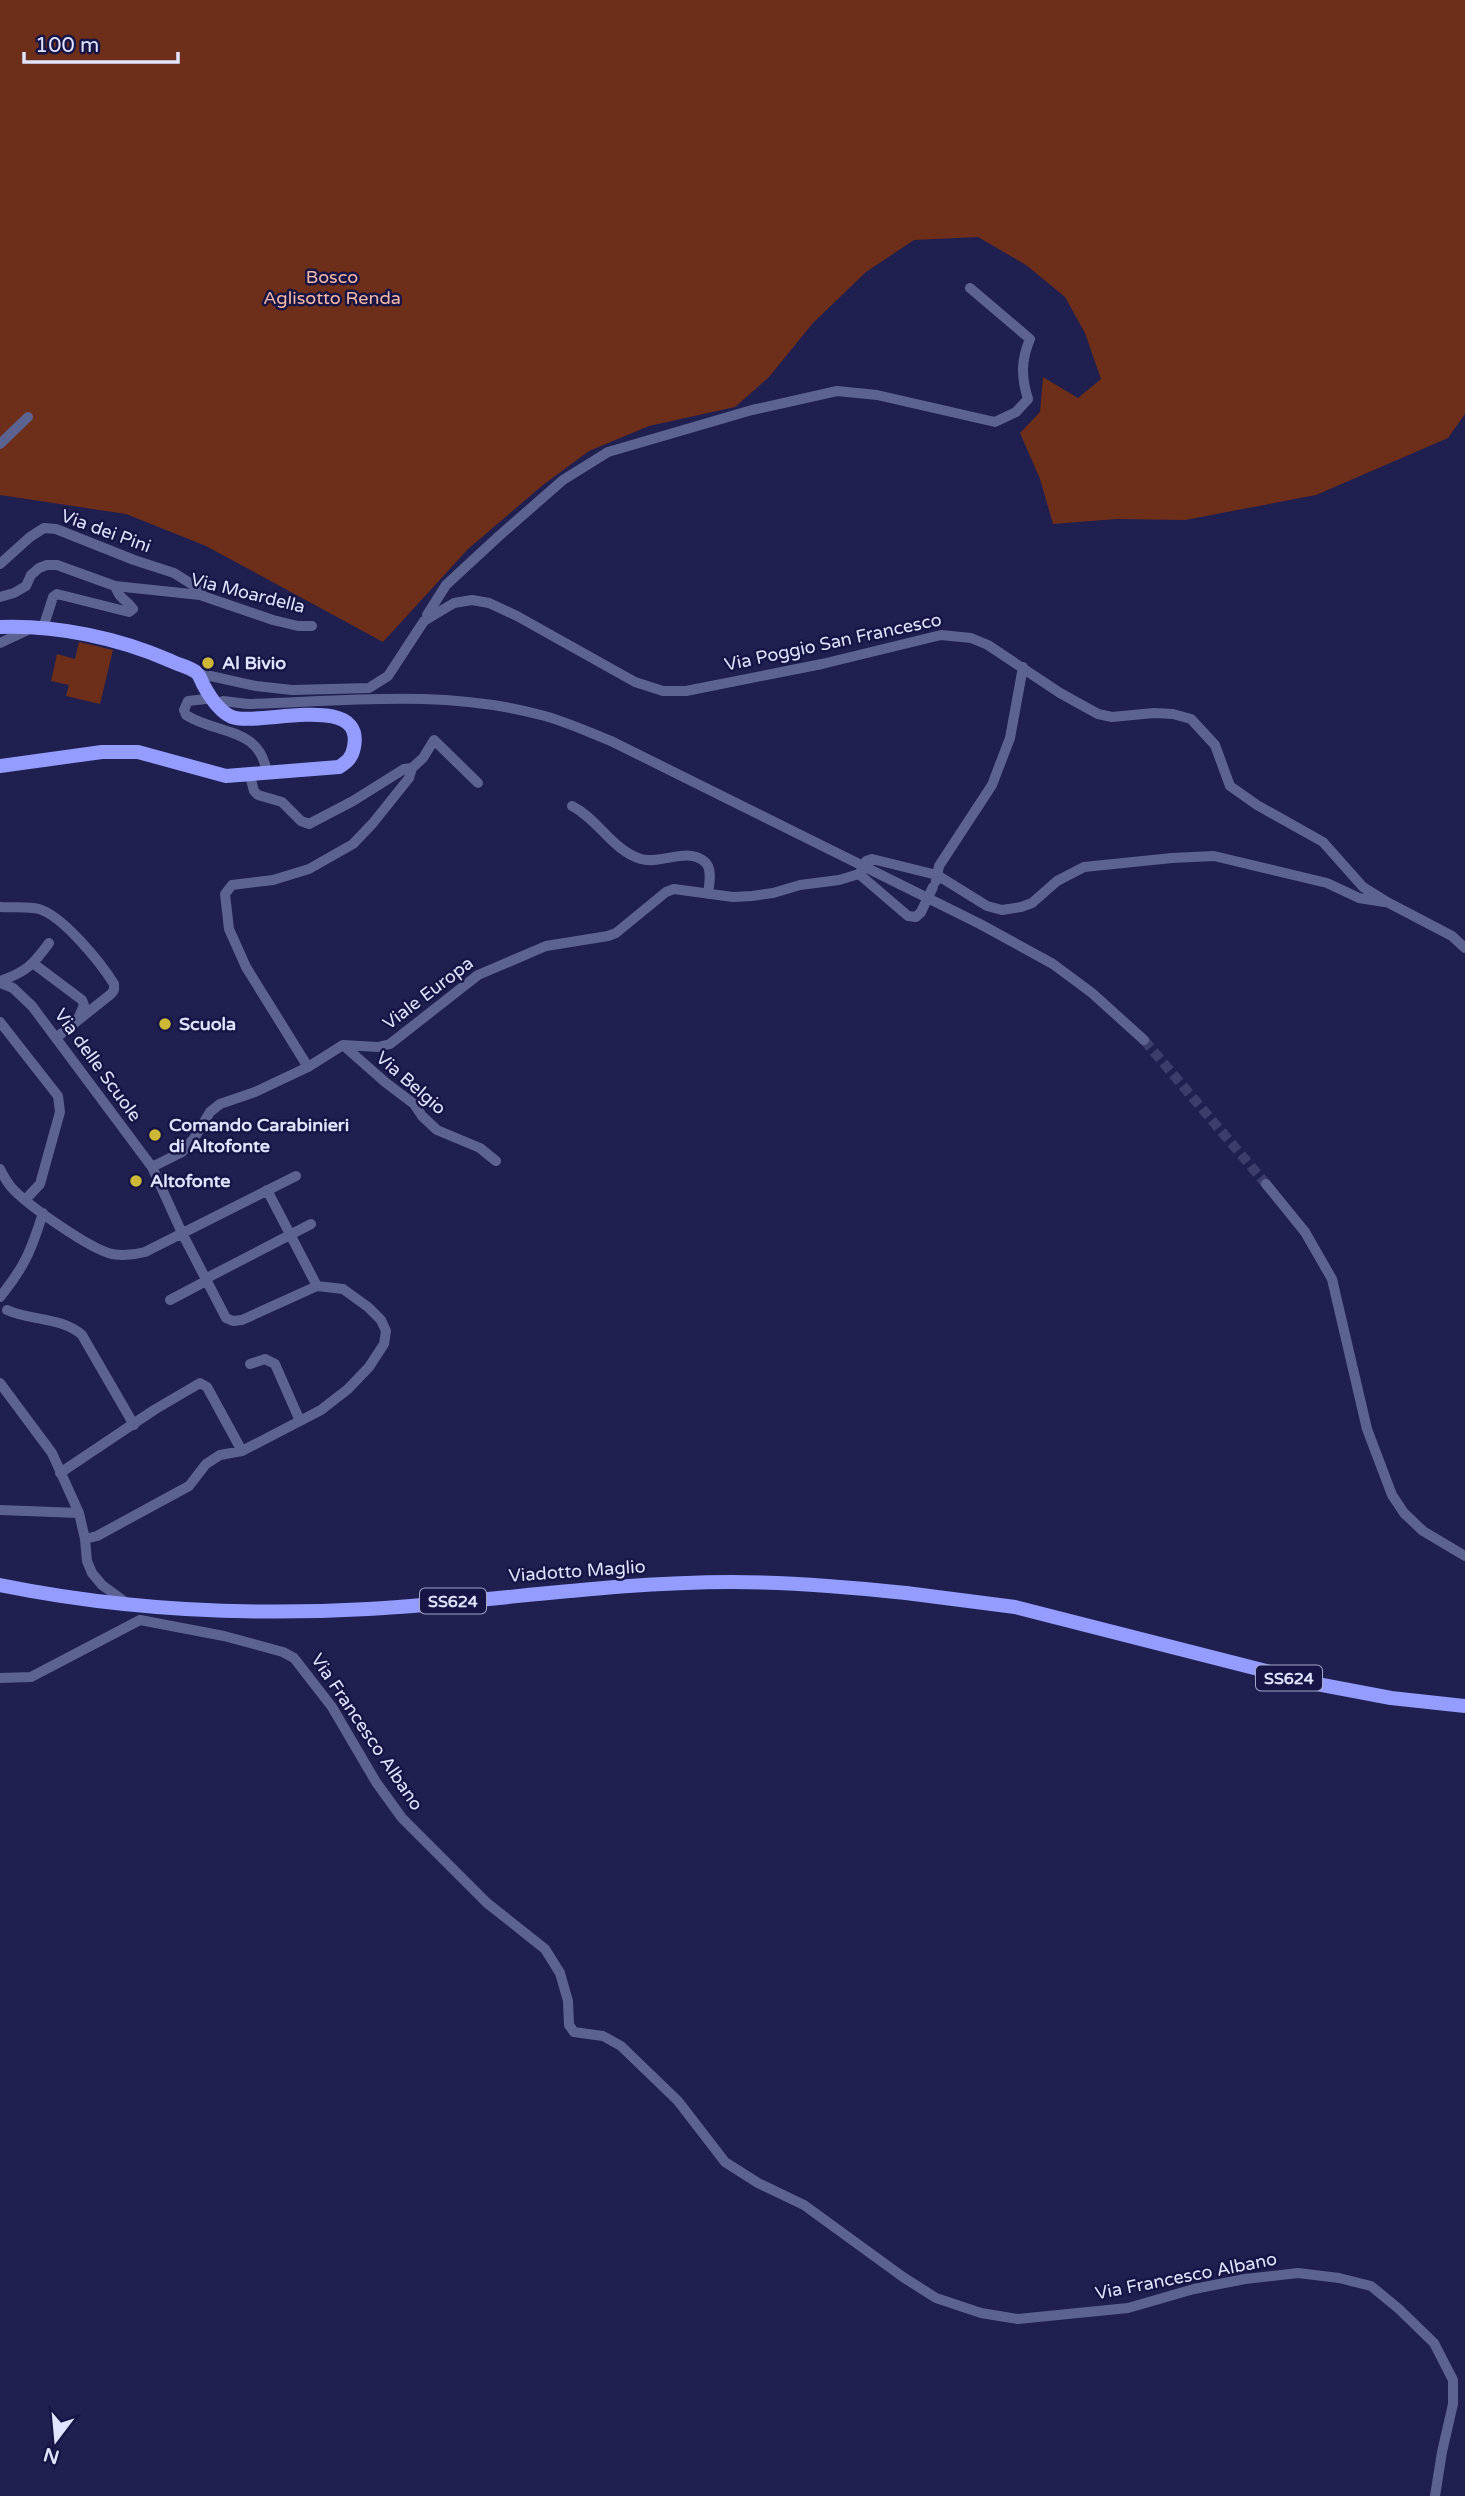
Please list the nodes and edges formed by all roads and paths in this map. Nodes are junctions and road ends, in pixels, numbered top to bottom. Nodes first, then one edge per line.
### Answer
1 (970, 288) dead end
2 (28, 417) dead end
3 (0, 444) edge
4 (0, 564) edge
5 (115, 586) junction
6 (200, 595) junction
7 (0, 597) edge
8 (424, 621) junction
9 (312, 626) dead end
10 (0, 627) edge
11 (39, 628) junction
12 (0, 643) edge
13 (1023, 667) junction
14 (197, 673) junction
15 (206, 699) dead end
16 (223, 701) dead end
17 (0, 766) edge
18 (412, 768) junction
19 (267, 774) junction
20 (250, 776) junction
21 (478, 783) dead end
22 (572, 806) dead end
23 (861, 870) junction
24 (937, 875) junction
25 (708, 894) junction
26 (1387, 902) junction
27 (0, 907) edge
28 (49, 943) dead end
29 (1465, 948) edge
30 (33, 964) junction
31 (0, 982) edge
32 (78, 1020) junction
33 (0, 1022) edge
34 (57, 1037) junction
35 (1144, 1040) tunnel mouth
36 (343, 1045) junction
37 (308, 1067) junction
38 (496, 1161) dead end
39 (152, 1167) junction
40 (0, 1168) edge
41 (296, 1175) dead end
42 (1266, 1184) tunnel mouth
43 (267, 1189) junction
44 (25, 1200) junction
45 (43, 1213) junction
46 (311, 1224) dead end
47 (182, 1233) junction
48 (291, 1235) junction
49 (205, 1280) junction
50 (317, 1286) junction
51 (0, 1297) edge
52 (170, 1300) dead end
53 (7, 1310) dead end
54 (250, 1364) dead end
55 (0, 1383) edge
56 (300, 1421) junction
57 (134, 1425) junction
58 (242, 1451) junction
59 (60, 1473) junction
60 (0, 1510) edge
61 (79, 1513) junction
62 (85, 1539) junction
63 (1465, 1556) edge
64 (0, 1585) edge
65 (140, 1620) junction
66 (0, 1678) edge
67 (1465, 1706) edge
68 (1436, 2496) edge

1 - 8 street
2 - 3 street
4 - 6 street, Via dei Pini
5 - 6 street, Via Moardella
5 - 7 street, Via Moardella
5 - 11 street
6 - 9 street, Via Moardella
8 - 13 street, Via Poggio San Francesco
8 - 14 street, Via Poggio San Francesco
10 - 11 main road
11 - 12 street
11 - 14 main road
13 - 24 street
13 - 26 street, Via Poggio San Francesco
14 - 19 main road
15 - 19 street
16 - 23 street
17 - 20 main road
18 - 20 street
18 - 21 street
18 - 37 street
19 - 20 main road
22 - 25 street
23 - 24 street
23 - 24 street, bridge
23 - 25 street, Viale Europa
23 - 35 street
24 - 26 street
25 - 36 street, Viale Europa
26 - 29 street, Via Poggio San Francesco
27 - 32 street
28 - 30 street
30 - 31 street
30 - 32 street
31 - 34 street, Via delle Scuole
32 - 34 street
33 - 44 street
34 - 39 street, Via delle Scuole
36 - 37 street
36 - 38 street, Via Belgio
37 - 39 street
39 - 47 street, Via delle Scuole
40 - 44 street
41 - 43 street
42 - 63 street
43 - 47 street
43 - 48 street
44 - 45 street
45 - 47 street
45 - 51 street
46 - 48 street
47 - 49 street, Via delle Scuole
48 - 49 street
48 - 50 street
49 - 50 street, Via delle Scuole
49 - 52 street
50 - 56 street
53 - 57 street
54 - 56 street
55 - 59 street
56 - 58 street
57 - 58 street
57 - 59 street
58 - 62 street
59 - 61 street
60 - 61 street
61 - 62 street
62 - 65 street
64 - 67 main road, Viadotto Maglio / SS624, bridge
65 - 66 street
65 - 68 street, Via Francesco Albano

